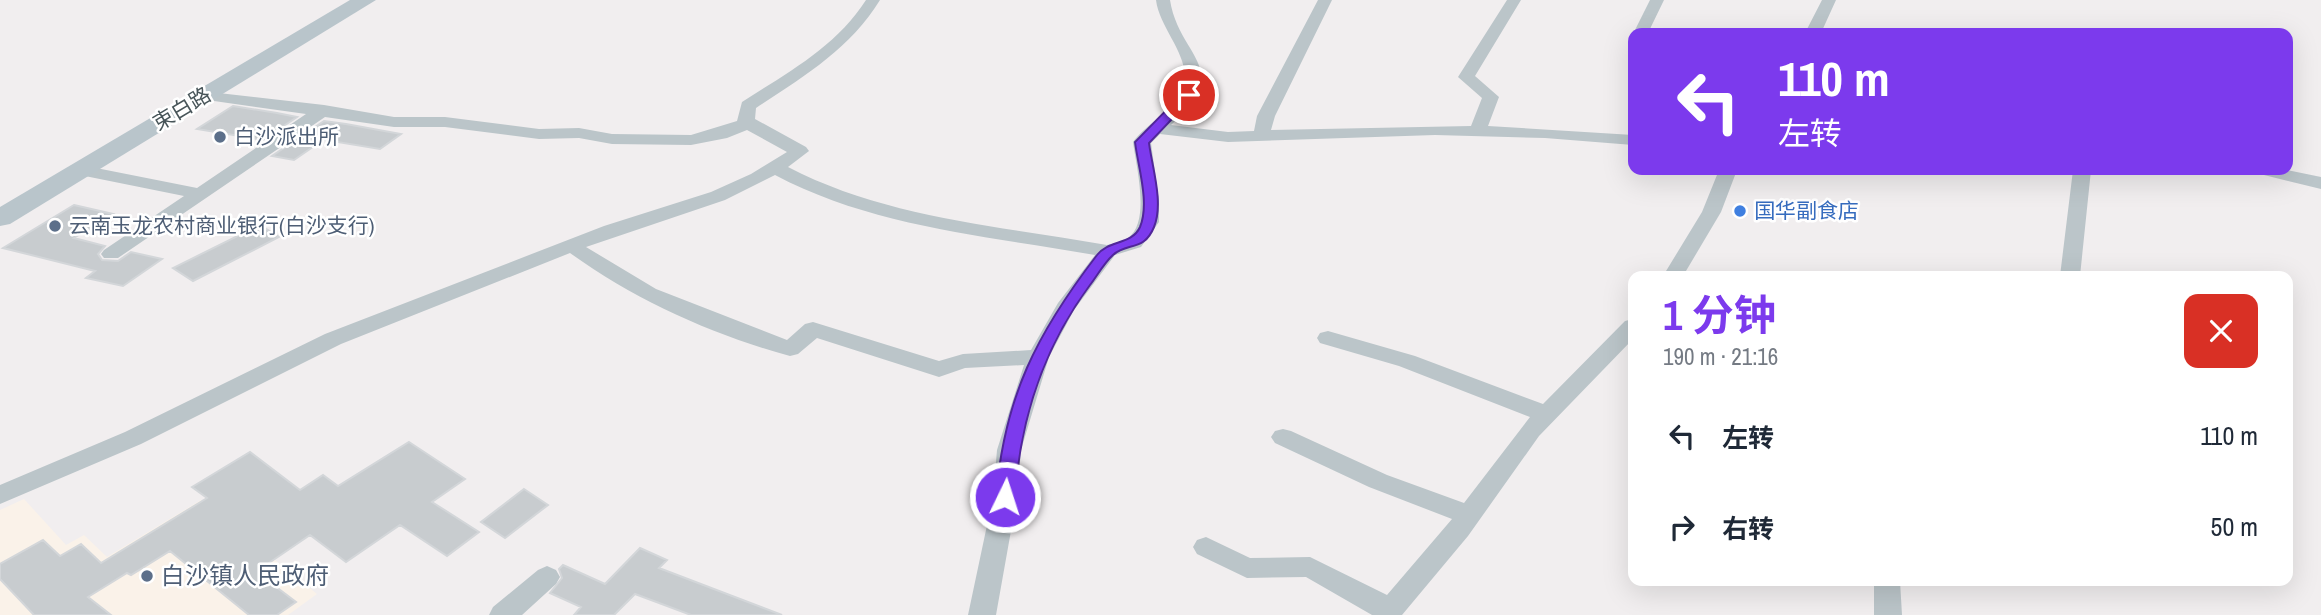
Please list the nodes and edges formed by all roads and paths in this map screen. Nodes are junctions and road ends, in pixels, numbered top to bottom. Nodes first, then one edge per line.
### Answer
1 (365, 0) edge
2 (873, 0) edge
3 (1163, 0) edge
4 (1325, 0) edge
5 (1514, 0) edge
6 (1657, 0) edge
7 (1829, 0) edge
8 (1643, 28) edge
9 (1815, 28) edge
10 (207, 95) junction
11 (324, 110) junction
12 (748, 123) junction
13 (1156, 128) junction
14 (1478, 130) junction
15 (1261, 136) junction
16 (1628, 140) edge
17 (776, 168) junction
18 (81, 170) junction
19 (1727, 175) edge
20 (2081, 175) edge
21 (2287, 175) edge
22 (2321, 183) edge
23 (200, 194) junction
24 (0, 218) edge
25 (571, 245) junction
26 (1108, 251) junction
27 (111, 254) dead end
28 (1676, 271) edge
29 (2071, 271) edge
30 (1628, 335) edge
31 (1328, 338) dead end
32 (1038, 357) junction
33 (1546, 414) junction
34 (1283, 437) dead end
35 (0, 495) edge
36 (1469, 515) junction
37 (1206, 547) dead end
38 (547, 577) dead end
39 (1886, 586) edge
40 (1388, 612) edge
41 (503, 615) edge
42 (982, 615) edge
43 (1888, 615) edge

1 - 10 main road, 束白路
2 - 12 street
3 - 13 street
4 - 15 street
5 - 14 street
6 - 8 street
7 - 9 street
10 - 11 street
10 - 18 main road, 束白路
11 - 12 street
11 - 23 street
12 - 17 street
13 - 15 street
13 - 26 street
14 - 15 street
14 - 16 street
17 - 25 street
17 - 26 street
18 - 23 street
18 - 24 main road, 束白路
19 - 28 street
20 - 29 street
21 - 22 street
23 - 27 street
25 - 32 street
25 - 35 street
26 - 32 street
30 - 33 street
31 - 33 street
32 - 42 street
33 - 36 street
34 - 36 street
36 - 40 street
37 - 40 street
38 - 41 street
39 - 43 street

